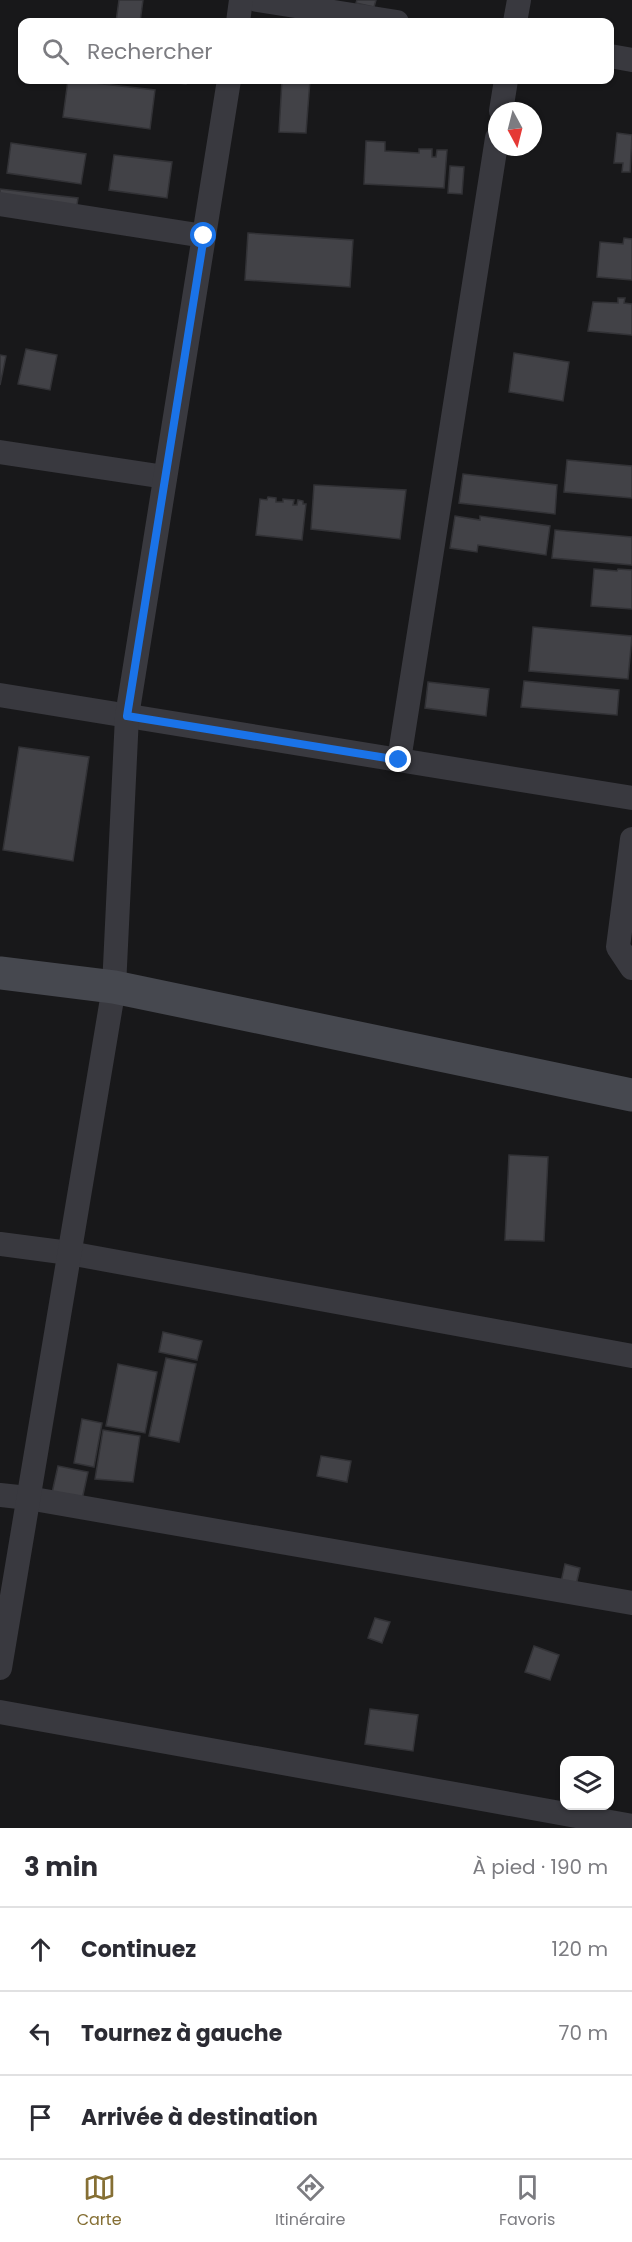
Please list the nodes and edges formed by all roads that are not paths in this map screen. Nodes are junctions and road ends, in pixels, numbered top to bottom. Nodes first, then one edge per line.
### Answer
1 (241, 0) edge
2 (256, 0) edge
3 (519, 0) edge
4 (239, 18) edge
5 (371, 18) edge
6 (516, 18) edge
7 (614, 58) edge
8 (632, 60) edge
9 (228, 84) edge
10 (505, 84) edge
11 (502, 102) edge
12 (494, 156) edge
13 (0, 204) edge
14 (204, 236) junction
15 (0, 452) edge
16 (165, 477) junction
17 (0, 695) edge
18 (127, 716) junction
19 (399, 760) junction
20 (632, 798) edge
21 (632, 839) edge
22 (632, 968) edge
23 (0, 973) edge
24 (114, 987) junction
25 (632, 1095) edge
26 (0, 1244) edge
27 (69, 1253) junction
28 (632, 1356) edge
29 (0, 1495) edge
30 (28, 1498) junction
31 (632, 1603) edge
32 (0, 1668) edge
33 (0, 1712) edge
34 (632, 1826) edge

1 - 4 street
2 - 5 street
3 - 6 street
7 - 8 street
9 - 14 street
10 - 11 street
12 - 19 street
13 - 14 street
14 - 16 street
15 - 16 street
16 - 18 street
17 - 18 street
18 - 19 street
18 - 24 street
19 - 20 street
21 - 22 street
23 - 24 street
24 - 25 street
24 - 27 street
26 - 27 street
27 - 28 street
27 - 30 street
29 - 30 street
30 - 31 street
30 - 32 street
33 - 34 street

